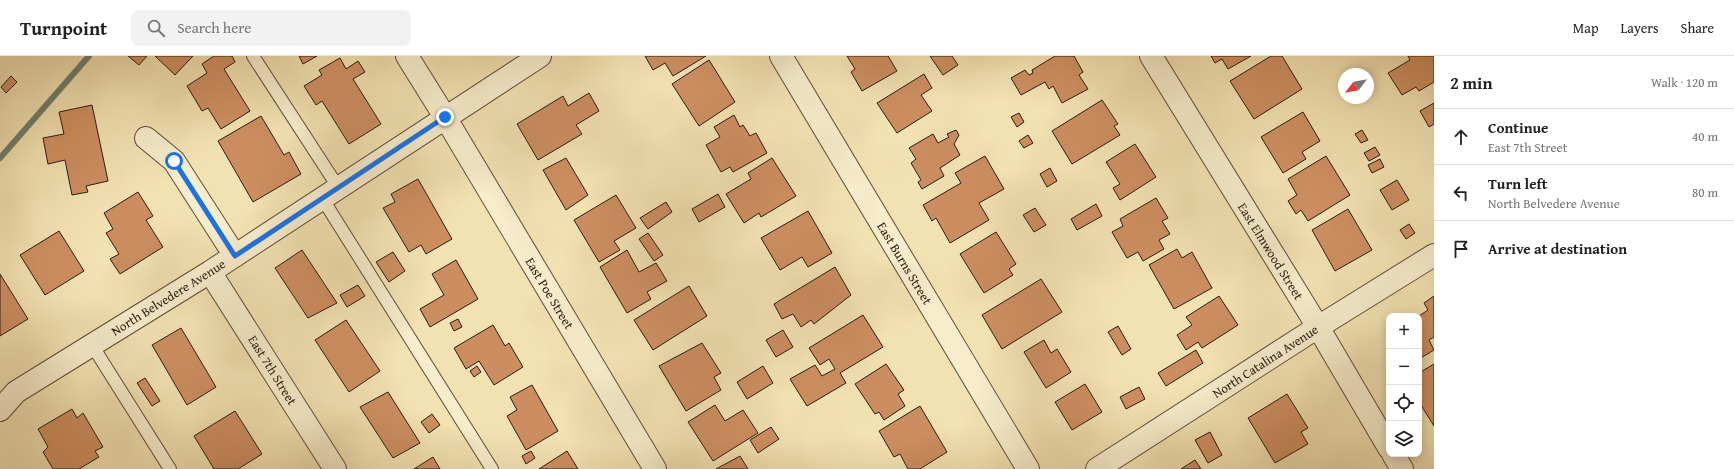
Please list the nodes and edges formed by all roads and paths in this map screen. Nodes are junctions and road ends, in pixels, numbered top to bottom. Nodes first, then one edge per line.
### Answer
1 (253, 56) edge
2 (407, 56) edge
3 (540, 56) edge
4 (781, 56) edge
5 (1151, 56) edge
6 (445, 117) junction
7 (146, 138) dead end
8 (330, 193) junction
9 (1434, 255) edge
10 (235, 256) junction
11 (210, 272) junction
12 (1318, 327) junction
13 (92, 345) junction
14 (8, 395) edge
15 (0, 410) edge
16 (1386, 443) edge
17 (1395, 457) edge
18 (170, 469) edge
19 (335, 469) edge
20 (492, 469) edge
21 (656, 469) edge
22 (1028, 469) edge
23 (1097, 469) edge
24 (1402, 469) edge

1 - 8 lane
2 - 6 street, East Poe Street
3 - 6 street, North Belvedere Avenue
4 - 22 street, East Burns Street
5 - 12 street, East Elmwood Street
6 - 8 street, North Belvedere Avenue
6 - 21 street, East Poe Street
7 - 10 street
8 - 10 street, North Belvedere Avenue
8 - 20 lane
9 - 12 street, North Catalina Avenue
10 - 11 street, North Belvedere Avenue
11 - 13 street, North Belvedere Avenue
11 - 19 street, East 7th Street
12 - 16 street, East Elmwood Street
12 - 23 street, North Catalina Avenue
13 - 14 street, North Belvedere Avenue
13 - 18 lane
14 - 15 street, North Belvedere Avenue
17 - 24 street

